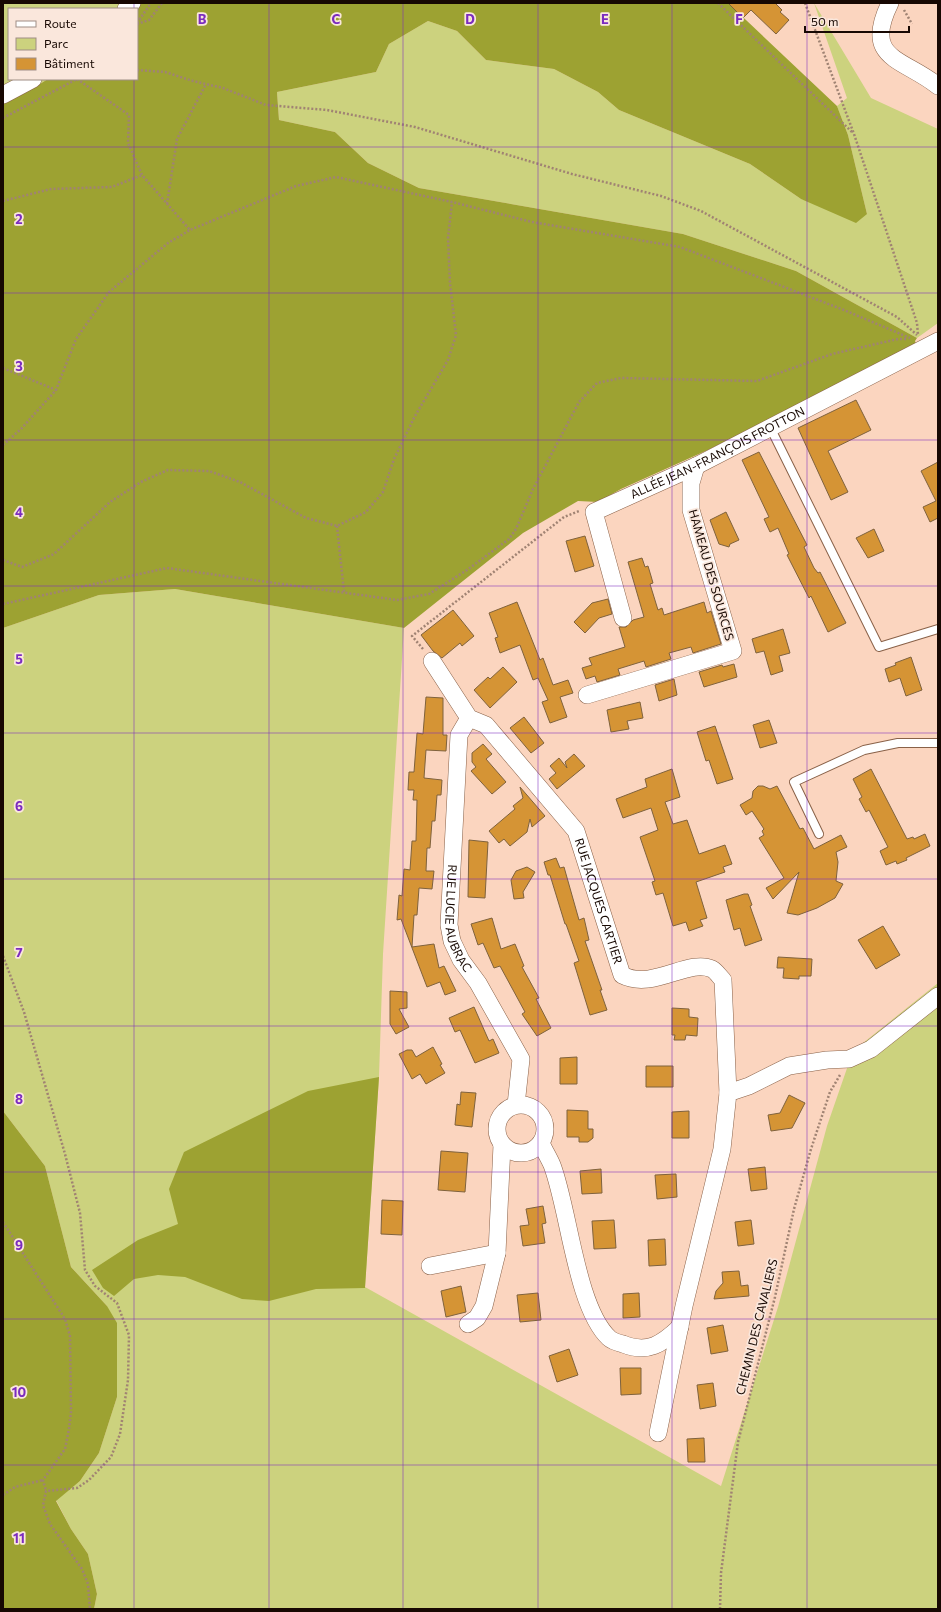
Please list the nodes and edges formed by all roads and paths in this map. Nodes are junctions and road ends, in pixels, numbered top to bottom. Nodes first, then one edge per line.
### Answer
1 (162, 3) edge
2 (718, 3) edge
3 (805, 3) edge
4 (897, 6) edge
5 (138, 24) edge
6 (912, 24) dead end
7 (138, 70) edge
8 (31, 80) edge
9 (75, 80) edge
10 (78, 80) edge
11 (206, 84) junction
12 (938, 86) edge
13 (3, 95) edge
14 (3, 118) edge
15 (854, 134) junction
16 (142, 175) junction
17 (3, 201) edge
18 (452, 202) junction
19 (167, 204) junction
20 (190, 230) junction
21 (918, 336) junction
22 (912, 340) junction
23 (937, 341) edge
24 (3, 368) edge
25 (56, 390) junction
26 (770, 427) junction
27 (3, 445) edge
28 (696, 466) junction
29 (594, 512) junction
30 (337, 526) junction
31 (3, 560) edge
32 (344, 592) junction
33 (3, 604) edge
34 (623, 618) dead end
35 (938, 629) edge
36 (432, 661) joint
37 (587, 695) dead end
38 (469, 718) junction
39 (938, 743) edge
40 (819, 834) dead end
41 (3, 956) edge
42 (938, 996) edge
43 (849, 1059) junction
44 (728, 1093) junction
45 (516, 1106) junction
46 (540, 1143) junction
47 (502, 1145) junction
48 (3, 1222) edge
49 (497, 1253) junction
50 (430, 1266) dead end
51 (468, 1324) dead end
52 (680, 1327) junction
53 (658, 1433) dead end
54 (43, 1480) junction
55 (46, 1491) junction
56 (3, 1495) edge
57 (90, 1609) edge
58 (720, 1609) edge

1 - 5 path
2 - 15 path
3 - 15 path
4 - 6 path
4 - 12 street
7 - 11 path
8 - 13 street
9 - 14 path
10 - 16 path
11 - 19 path
11 - 21 path
15 - 21 path
16 - 17 path
16 - 19 path
18 - 20 path
18 - 22 path
18 - 30 path
19 - 20 path
20 - 25 path
21 - 22 path
21 - 23 path
22 - 32 path
23 - 26 street, ALLÉE JEAN-FRANÇOIS FROTTON
24 - 25 path
25 - 27 path
26 - 28 street, ALLÉE JEAN-FRANÇOIS FROTTON
26 - 35 lane
28 - 29 street, ALLÉE JEAN-FRANÇOIS FROTTON
28 - 37 street, HAMEAU DES SOURCES
29 - 34 street
29 - 36 path
30 - 31 path
30 - 32 path
32 - 33 path
36 - 38 street
38 - 44 street, RUE JACQUES CARTIER
38 - 45 street, RUE LUCIE AUBRAC
39 - 40 lane
41 - 55 path
42 - 43 street
43 - 44 street
43 - 58 path, CHEMIN DES CAVALIERS
44 - 52 street
45 - 46 street
45 - 47 street
46 - 47 street
46 - 52 street
47 - 49 street
48 - 54 path
49 - 50 street
49 - 51 street
52 - 53 street
54 - 55 path
54 - 56 path
55 - 57 path

